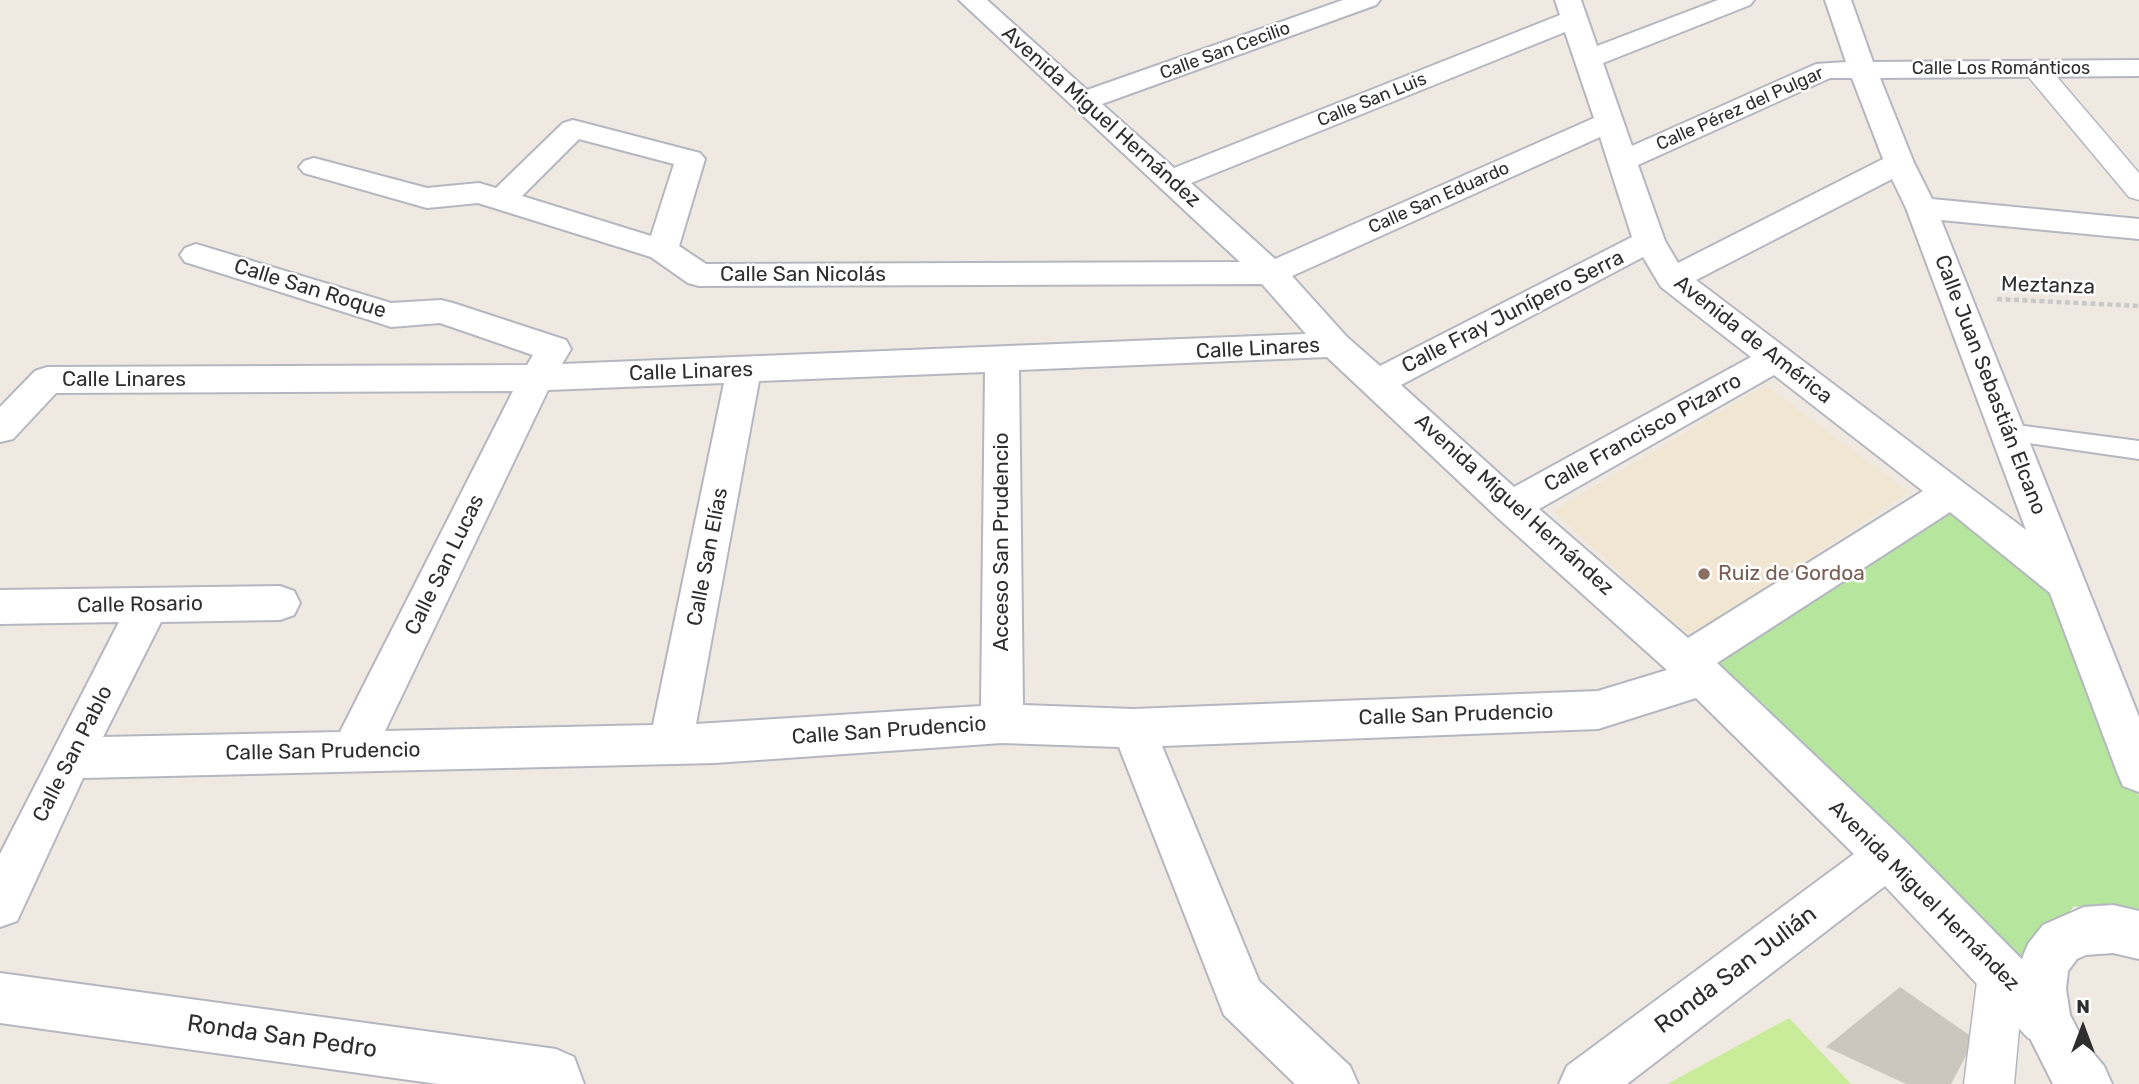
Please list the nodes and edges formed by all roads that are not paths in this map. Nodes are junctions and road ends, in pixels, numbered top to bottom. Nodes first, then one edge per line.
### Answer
1 (972, 0) edge
2 (1367, 0) edge
3 (1741, 0) edge
4 (1838, 0) edge
5 (1571, 10) edge
6 (1588, 59) junction
7 (1862, 68) junction
8 (2139, 68) edge
9 (2036, 69) junction
10 (1083, 101) junction
11 (1607, 123) junction
12 (1622, 161) junction
13 (1899, 163) junction
14 (314, 167) dead end
15 (1171, 180) junction
16 (2139, 191) edge
17 (501, 200) junction
18 (1921, 208) junction
19 (2139, 229) edge
20 (1649, 241) junction
21 (662, 250) junction
22 (196, 255) dead end
23 (1271, 273) junction
24 (1672, 279) junction
25 (1335, 345) junction
26 (1775, 359) junction
27 (1002, 361) junction
28 (744, 370) junction
29 (537, 378) junction
30 (1378, 382) junction
31 (0, 429) edge
32 (2009, 433) junction
33 (2139, 450) edge
34 (1951, 492) junction
35 (1511, 507) junction
36 (2068, 585) junction
37 (280, 603) dead end
38 (149, 605) junction
39 (0, 607) edge
40 (1695, 669) junction
41 (1002, 724) junction
42 (1133, 728) junction
43 (671, 744) junction
44 (353, 751) junction
45 (70, 758) junction
46 (2139, 772) edge
47 (1888, 856) junction
48 (0, 904) edge
49 (2139, 935) edge
50 (2001, 974) junction
51 (0, 998) edge
52 (2046, 1020) junction
53 (558, 1084) edge
54 (1332, 1084) edge
55 (1585, 1084) edge
56 (1989, 1084) edge
57 (2086, 1084) edge

1 - 10 street, Avenida Miguel Hernández
2 - 10 street, Calle San Cecilio
3 - 6 street
4 - 7 street, Calle Juan Sebastián Elcano
5 - 6 street, Avenida de América
5 - 15 street, Calle San Luis
6 - 11 street, Avenida de América
7 - 9 street, Calle Los Románticos
7 - 12 street, Calle Pérez del Pulgar
7 - 13 street, Calle Juan Sebastián Elcano
8 - 9 street, Calle Los Románticos
9 - 16 street
10 - 15 street, Avenida Miguel Hernández
11 - 12 street, Avenida de América
11 - 23 street, Calle San Eduardo
12 - 20 street, Avenida de América
13 - 18 street, Calle Juan Sebastián Elcano
13 - 24 street
14 - 17 street, Calle San Nicolás
15 - 23 street, Avenida Miguel Hernández
17 - 21 street, Calle San Nicolás
17 - 21 street
18 - 19 street
18 - 32 street, Calle Juan Sebastián Elcano
20 - 24 street, Avenida de América
20 - 30 street, Calle Fray Junípero Serra
21 - 23 street, Calle San Nicolás
22 - 29 street, Calle San Roque
23 - 25 street, Avenida Miguel Hernández
24 - 26 street, Avenida de América
25 - 27 street, Calle Linares
25 - 30 street, Avenida Miguel Hernández
26 - 34 street, Avenida de América
26 - 35 street, Calle Francisco Pizarro
27 - 28 street, Calle Linares
27 - 41 street, Acceso San Prudencio
28 - 29 street, Calle Linares
28 - 43 street, Calle San Elías
29 - 31 street, Calle Linares
29 - 44 street, Calle San Lucas
30 - 35 street, Avenida Miguel Hernández
32 - 33 lane
32 - 36 street, Calle Juan Sebastián Elcano
34 - 36 street, Avenida de América
34 - 40 street, Calle San Prudencio
35 - 40 street, Avenida Miguel Hernández
36 - 46 street, Calle Juan Sebastián Elcano
37 - 38 street, Calle Rosario
38 - 39 street, Calle Rosario
38 - 45 street, Calle San Pablo
40 - 42 street, Calle San Prudencio
40 - 47 street, Avenida Miguel Hernández
41 - 42 street, Calle San Prudencio
41 - 43 street, Calle San Prudencio
42 - 54 street
43 - 44 street, Calle San Prudencio
44 - 45 street, Calle San Prudencio
45 - 48 street, Calle San Pablo
47 - 50 street, Avenida Miguel Hernández
47 - 55 street, Ronda San Julián
49 - 52 street
50 - 52 street, Avenida Miguel Hernández
50 - 56 street
51 - 53 street, Ronda San Pedro
52 - 57 street

